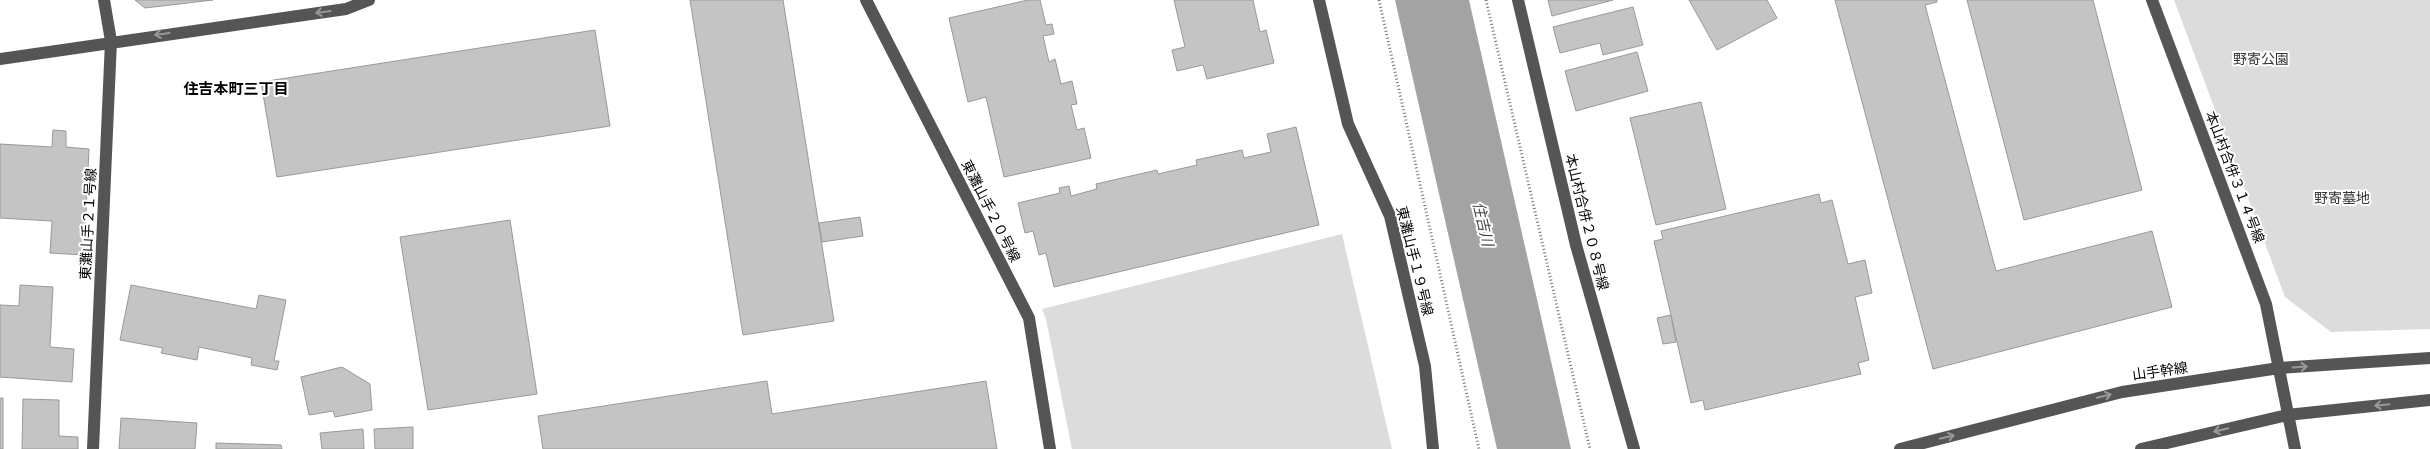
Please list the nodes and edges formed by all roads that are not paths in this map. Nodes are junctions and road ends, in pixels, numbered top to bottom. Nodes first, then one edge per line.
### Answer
1 (104, 0) edge
2 (370, 0) edge
3 (866, 0) edge
4 (1319, 0) edge
5 (1518, 0) edge
6 (2152, 0) edge
7 (111, 41) junction
8 (0, 59) edge
9 (2430, 358) edge
10 (2279, 368) junction
11 (2430, 400) edge
12 (2287, 415) junction
13 (93, 449) edge
14 (1050, 449) edge
15 (1434, 449) edge
16 (1634, 449) edge
17 (1900, 449) edge
18 (2141, 449) edge
19 (2295, 449) edge

1 - 7 street, 東灘山手２１号線
2 -> 7 street
3 - 14 street, 東灘山手２０号線
4 - 15 street, 東灘山手１９号線
5 - 16 street, 本山村合併２０８号線
6 - 10 street, 本山村合併３１４号線
7 - 8 street
7 - 13 street, 東灘山手２１号線
10 -> 9 street, 山手幹線
10 - 12 street, 本山村合併３１４号線
17 -> 10 street, 山手幹線
11 -> 12 street
12 -> 18 street
12 - 19 street, 本山村合併３１４号線

